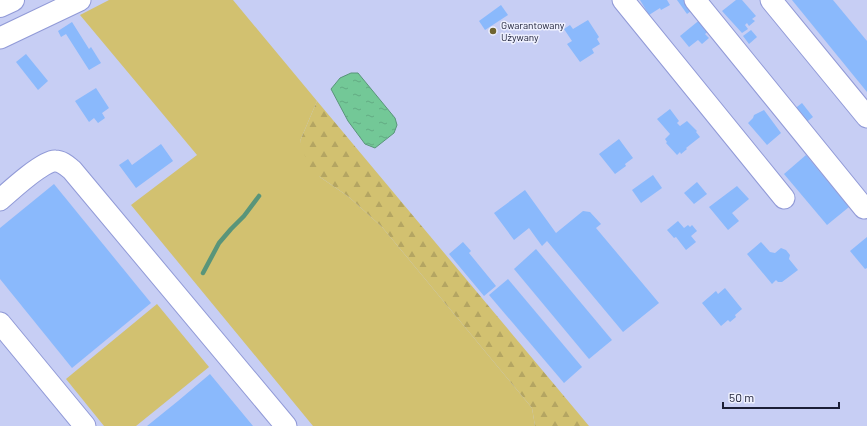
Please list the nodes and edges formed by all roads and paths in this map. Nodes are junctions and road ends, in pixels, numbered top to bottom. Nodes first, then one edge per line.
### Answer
1 (13, 0) edge
2 (80, 0) edge
3 (623, 0) edge
4 (695, 0) edge
5 (771, 0) edge
6 (0, 6) edge
7 (0, 38) edge
8 (867, 117) edge
9 (784, 198) dead end
10 (0, 200) edge
11 (864, 208) dead end
12 (0, 323) edge
13 (84, 426) edge
14 (286, 426) edge

1 - 6 main road
2 - 7 lane
3 - 9 lane
4 - 11 lane
5 - 8 lane
10 - 14 lane
12 - 13 lane

